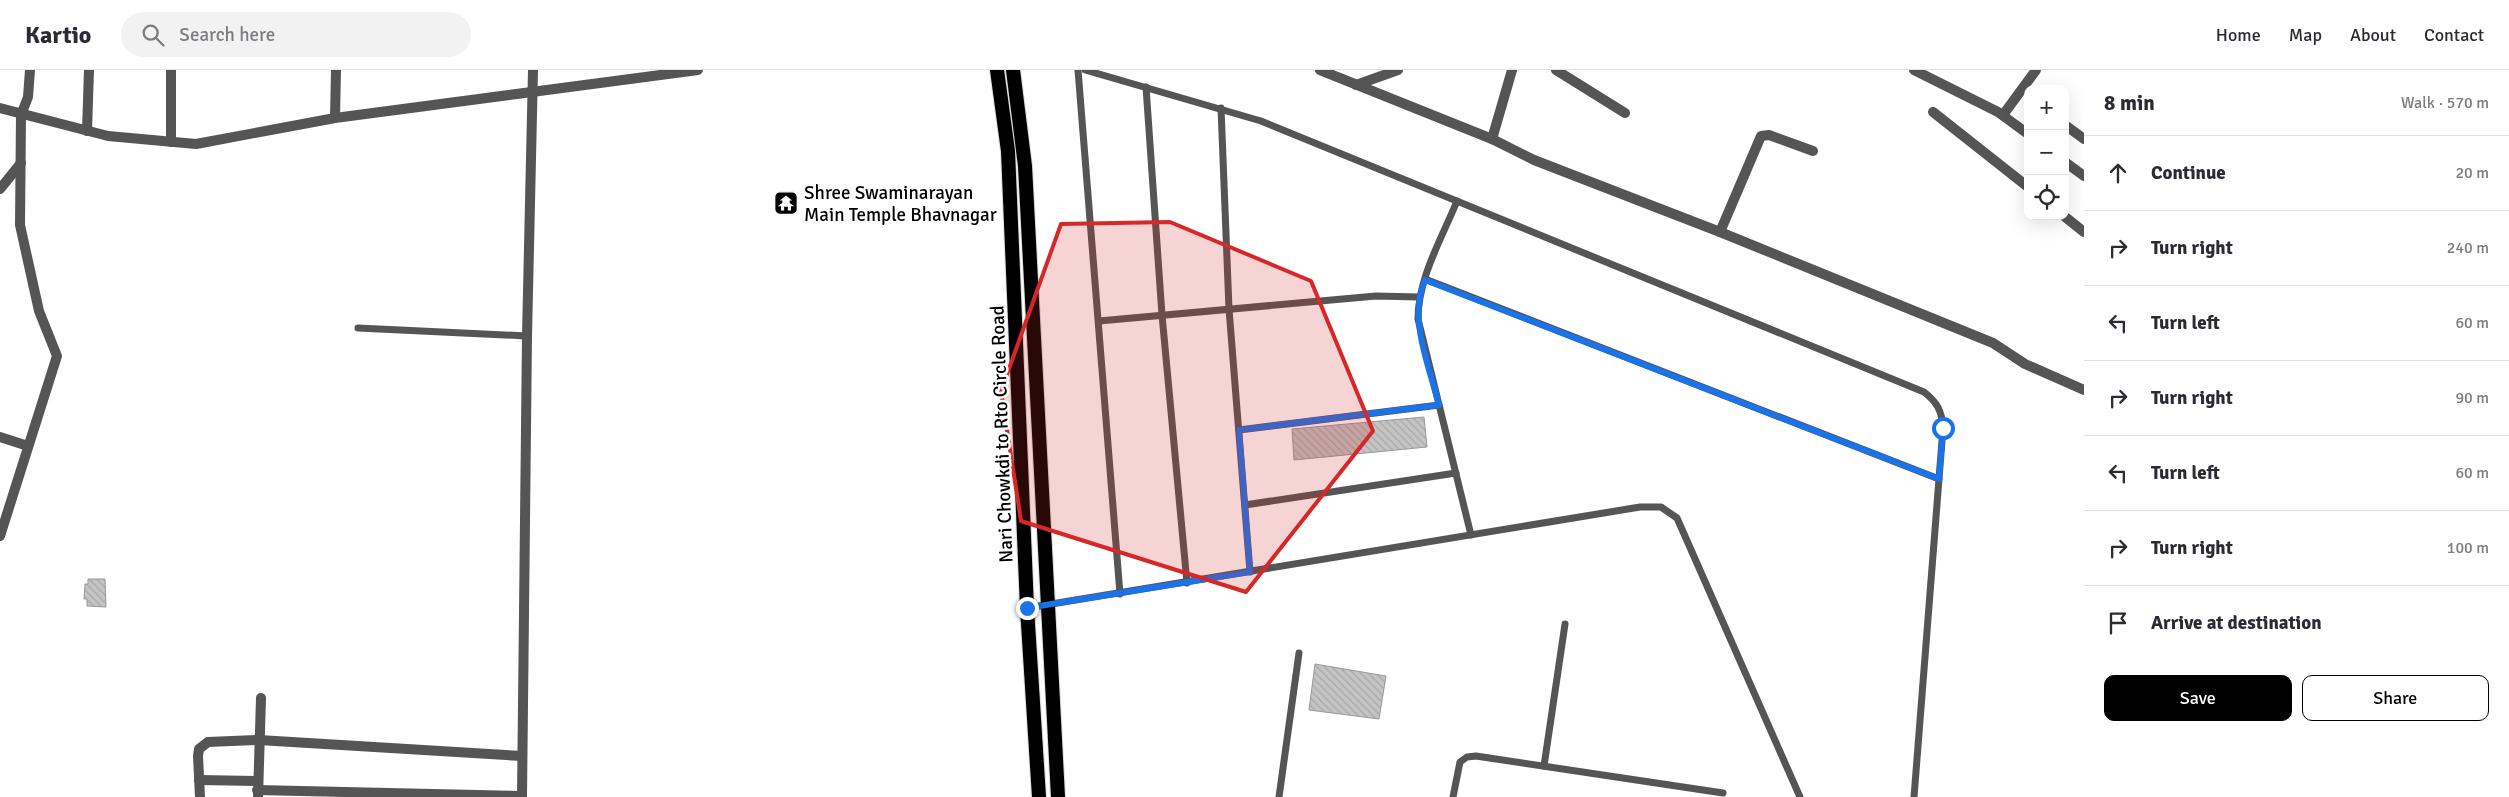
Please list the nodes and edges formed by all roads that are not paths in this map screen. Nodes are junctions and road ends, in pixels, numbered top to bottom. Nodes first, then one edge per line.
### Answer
1 (30, 70) edge
2 (89, 70) edge
3 (171, 70) edge
4 (336, 70) edge
5 (533, 70) edge
6 (698, 70) edge
7 (997, 70) edge
8 (1013, 70) edge
9 (1078, 70) edge
10 (1085, 70) edge
11 (1320, 70) edge
12 (1398, 70) edge
13 (1512, 70) edge
14 (1556, 70) edge
15 (1914, 70) edge
16 (2036, 70) edge
17 (1356, 85) junction
18 (2028, 85) edge
19 (1146, 87) junction
20 (532, 92) junction
21 (2024, 94) edge
22 (0, 108) edge
23 (1221, 108) junction
24 (1933, 112) dead end
25 (1625, 113) dead end
26 (2004, 115) junction
27 (21, 116) junction
28 (336, 118) junction
29 (2069, 128) edge
30 (87, 131) junction
31 (2024, 131) edge
32 (1492, 139) junction
33 (2084, 139) edge
34 (171, 142) junction
35 (1813, 151) dead end
36 (21, 163) junction
37 (2069, 165) edge
38 (2084, 176) edge
39 (2024, 184) edge
40 (0, 189) edge
41 (1457, 201) junction
42 (2069, 220) edge
43 (1720, 232) junction
44 (2084, 232) edge
45 (1425, 280) junction
46 (1419, 297) junction
47 (1229, 309) junction
48 (1162, 315) junction
49 (1099, 320) junction
50 (358, 328) dead end
51 (527, 336) junction
52 (2084, 390) edge
53 (1439, 405) junction
54 (1239, 430) junction
55 (0, 437) edge
56 (28, 446) junction
57 (1456, 473) junction
58 (1939, 479) junction
59 (1245, 505) junction
60 (1471, 535) junction
61 (0, 536) edge
62 (1250, 572) junction
63 (1187, 583) junction
64 (1120, 594) junction
65 (1049, 606) junction
66 (1027, 608) junction
67 (1565, 624) dead end
68 (1299, 653) dead end
69 (261, 698) dead end
70 (259, 740) junction
71 (522, 756) junction
72 (1544, 766) junction
73 (199, 780) junction
74 (257, 789) edge
75 (1723, 793) dead end
76 (364, 795) edge
77 (522, 796) edge
78 (200, 797) edge
79 (1039, 797) edge
80 (1058, 797) edge
81 (1279, 797) edge
82 (1453, 797) edge
83 (1800, 797) edge
84 (1914, 797) edge

1 - 27 street
2 - 30 street
3 - 34 street
4 - 28 street
5 - 20 street
6 - 20 street
7 - 66 highway, Nari Chowkdi to Rto Circle Road
8 - 65 highway
9 - 49 lane
10 - 19 lane
11 - 17 street
12 - 17 street
13 - 32 street
14 - 25 street
15 - 26 street
16 - 18 street
17 - 32 street
19 - 23 lane
19 - 48 lane
20 - 28 street
20 - 51 street
21 - 26 street
22 - 27 street
23 - 41 lane
23 - 47 lane
24 - 39 street
26 - 31 street
27 - 30 street
27 - 36 street
28 - 34 street
29 - 33 street
30 - 34 street
32 - 43 street
35 - 43 street
36 - 40 street
36 - 56 street
37 - 38 street
41 - 45 lane
41 - 58 lane
42 - 44 street
43 - 52 street
45 - 46 lane
45 - 58 lane
46 - 47 lane
46 - 53 lane
47 - 48 lane
47 - 54 lane
48 - 49 lane
48 - 63 lane
49 - 64 lane
50 - 51 lane
51 - 71 street
53 - 54 lane
53 - 57 lane
54 - 59 lane
55 - 56 street
56 - 61 street
57 - 59 lane
57 - 60 lane
58 - 84 lane
59 - 62 lane
60 - 62 lane
60 - 83 lane
62 - 63 lane
63 - 64 lane
64 - 65 lane
65 - 66 lane
65 - 80 highway
66 - 79 highway, Nari Chowkdi to Rto Circle Road
67 - 72 lane
68 - 81 lane
69 - 70 street
70 - 71 street
70 - 73 street
70 - 74 street
71 - 77 street
72 - 75 lane
72 - 82 lane
73 - 74 street
73 - 78 street
74 - 76 street
76 - 77 street

